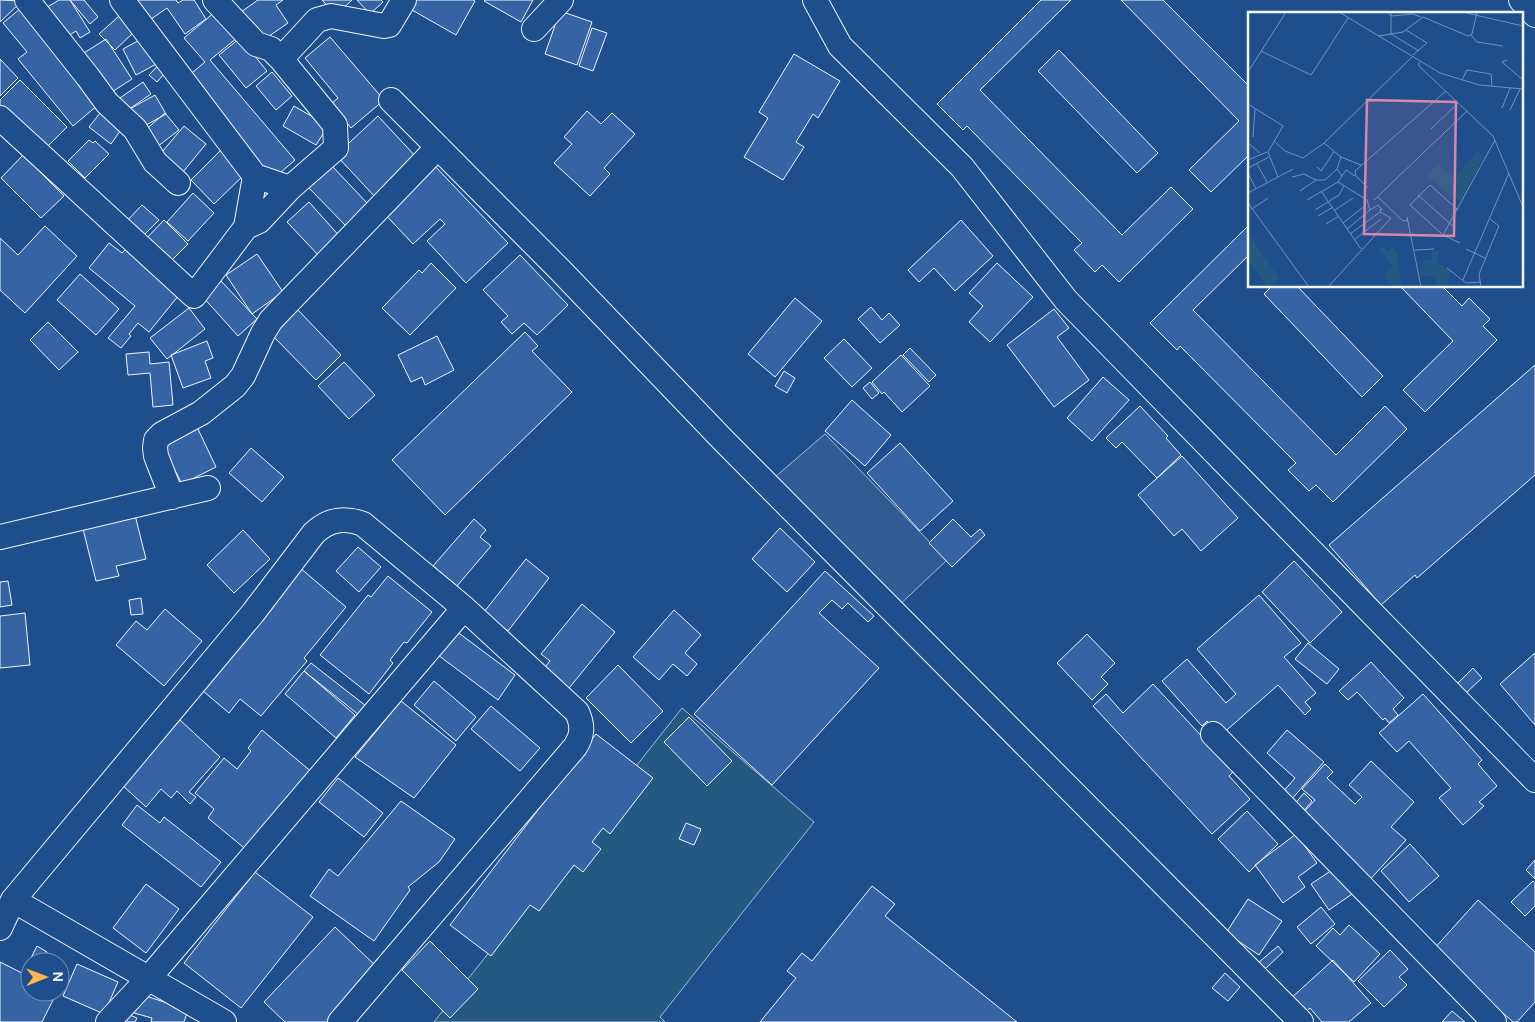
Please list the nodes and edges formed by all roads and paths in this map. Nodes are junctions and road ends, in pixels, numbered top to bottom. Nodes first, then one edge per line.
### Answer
1 (27, 0) edge
2 (122, 0) edge
3 (215, 0) edge
4 (320, 0) edge
5 (404, 0) edge
6 (561, 0) edge
7 (815, 0) edge
8 (1521, 0) edge
9 (1535, 15) edge
10 (345, 18) junction
11 (534, 29) dead end
12 (282, 59) junction
13 (391, 100) dead end
14 (0, 118) edge
15 (438, 147) junction
16 (255, 176) junction
17 (178, 183) dead end
18 (290, 188) junction
19 (246, 228) junction
20 (208, 488) dead end
21 (172, 497) junction
22 (0, 537) edge
23 (464, 608) junction
24 (1213, 734) dead end
25 (1535, 780) edge
26 (12, 900) junction
27 (0, 928) edge
28 (148, 979) junction
29 (108, 1022) edge
30 (224, 1022) edge
31 (340, 1022) edge
32 (1301, 1022) edge
33 (1494, 1022) edge

1 - 17 street
2 - 16 street
3 - 12 street
4 - 10 street
5 - 10 street
6 - 11 street
7 - 25 street
8 - 9 street
10 - 12 street
12 - 18 street
13 - 15 street
14 - 19 street
15 - 21 street
15 - 32 street
16 - 18 street
16 - 19 street
18 - 19 street
20 - 21 street
21 - 22 street
23 - 26 street
23 - 28 street
23 - 31 street
24 - 33 street
26 - 27 street
26 - 28 street
28 - 29 street
28 - 30 street

